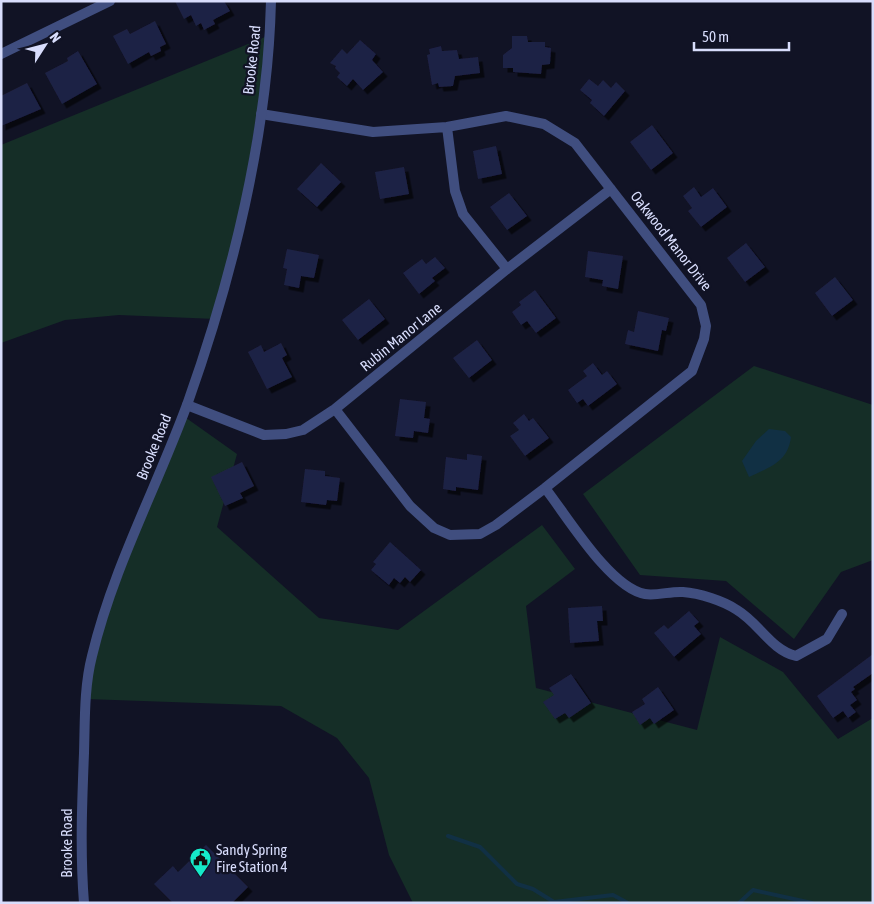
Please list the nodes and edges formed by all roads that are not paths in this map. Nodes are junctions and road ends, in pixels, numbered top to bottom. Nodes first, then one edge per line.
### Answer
1 (110, 1) edge
2 (271, 1) edge
3 (1, 54) edge
4 (261, 114) junction
5 (447, 127) junction
6 (612, 189) junction
7 (507, 269) junction
8 (187, 404) junction
9 (336, 408) junction
10 (545, 488) junction
11 (842, 614) dead end
12 (84, 903) edge

1 - 3 street
2 - 4 street, Brooke Road
4 - 5 street, Oakwood Manor Drive
4 - 8 street, Brooke Road
5 - 6 street, Oakwood Manor Drive
5 - 7 street
6 - 7 street, Rubin Manor Lane
6 - 10 street, Oakwood Manor Drive
7 - 9 street, Rubin Manor Lane
8 - 9 street, Rubin Manor Lane
8 - 12 street, Brooke Road
9 - 10 street, Oakwood Manor Drive
10 - 11 street

